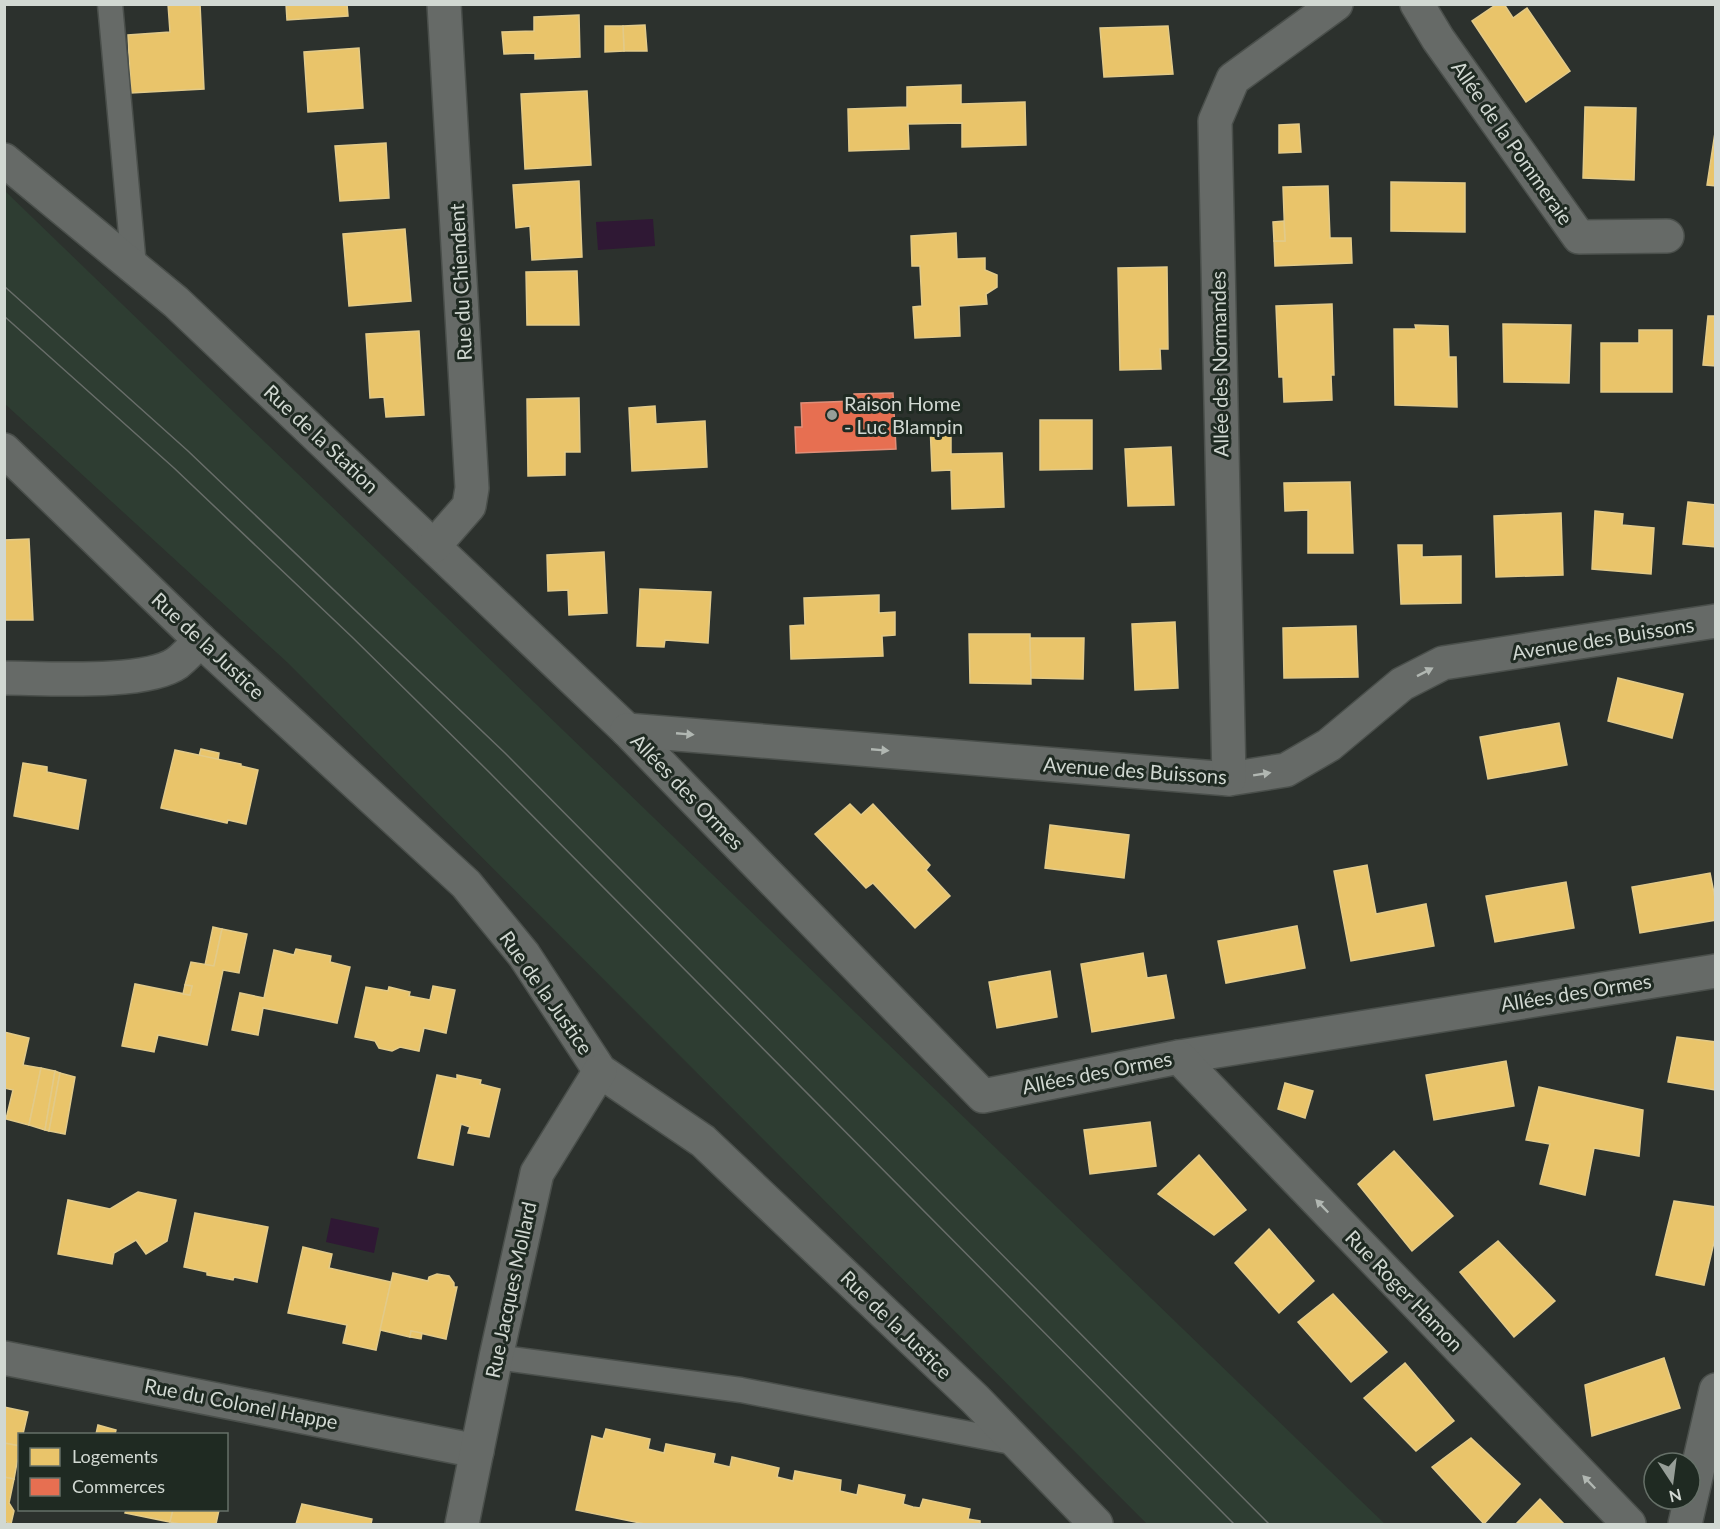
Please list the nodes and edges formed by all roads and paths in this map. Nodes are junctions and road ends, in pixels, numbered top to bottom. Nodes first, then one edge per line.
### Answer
1 (110, 4) edge
2 (444, 4) edge
3 (1336, 4) edge
4 (1417, 4) edge
5 (4, 160) edge
6 (1667, 236) dead end
7 (134, 267) junction
8 (4, 450) edge
9 (434, 546) junction
10 (1716, 621) edge
11 (200, 640) junction
12 (4, 678) edge
13 (627, 730) junction
14 (1229, 779) junction
15 (1716, 971) edge
16 (1179, 1057) junction
17 (600, 1071) junction
18 (496, 1357) junction
19 (4, 1358) edge
20 (1716, 1390) edge
21 (1017, 1443) junction
22 (477, 1451) junction
23 (462, 1524) edge
24 (1096, 1524) edge
25 (1629, 1524) edge
26 (1685, 1524) edge

1 - 7 lane
2 - 9 street, Rue du Chiendent
3 - 14 street, Allée des Normandes
4 - 6 street, Allée de la Pommeraie
5 - 7 street, Rue de la Station
7 - 9 street, Rue de la Station
8 - 11 street, Rue de la Justice
9 - 13 street, Rue de la Station
14 -> 10 street, Avenue des Buissons
11 - 12 street
11 - 17 street, Rue de la Justice
13 -> 14 street, Avenue des Buissons
13 - 16 street, Allées des Ormes
15 - 16 street, Allées des Ormes
25 -> 16 street, Rue Roger Hamon
17 - 18 street, Rue Jacques Mollard
17 - 21 street, Rue de la Justice
18 - 21 lane
18 - 22 street, Rue Jacques Mollard
19 - 22 street, Rue du Colonel Happe
20 - 26 street
21 - 24 street, Rue de la Justice
22 - 23 street, Rue Jacques Mollard

